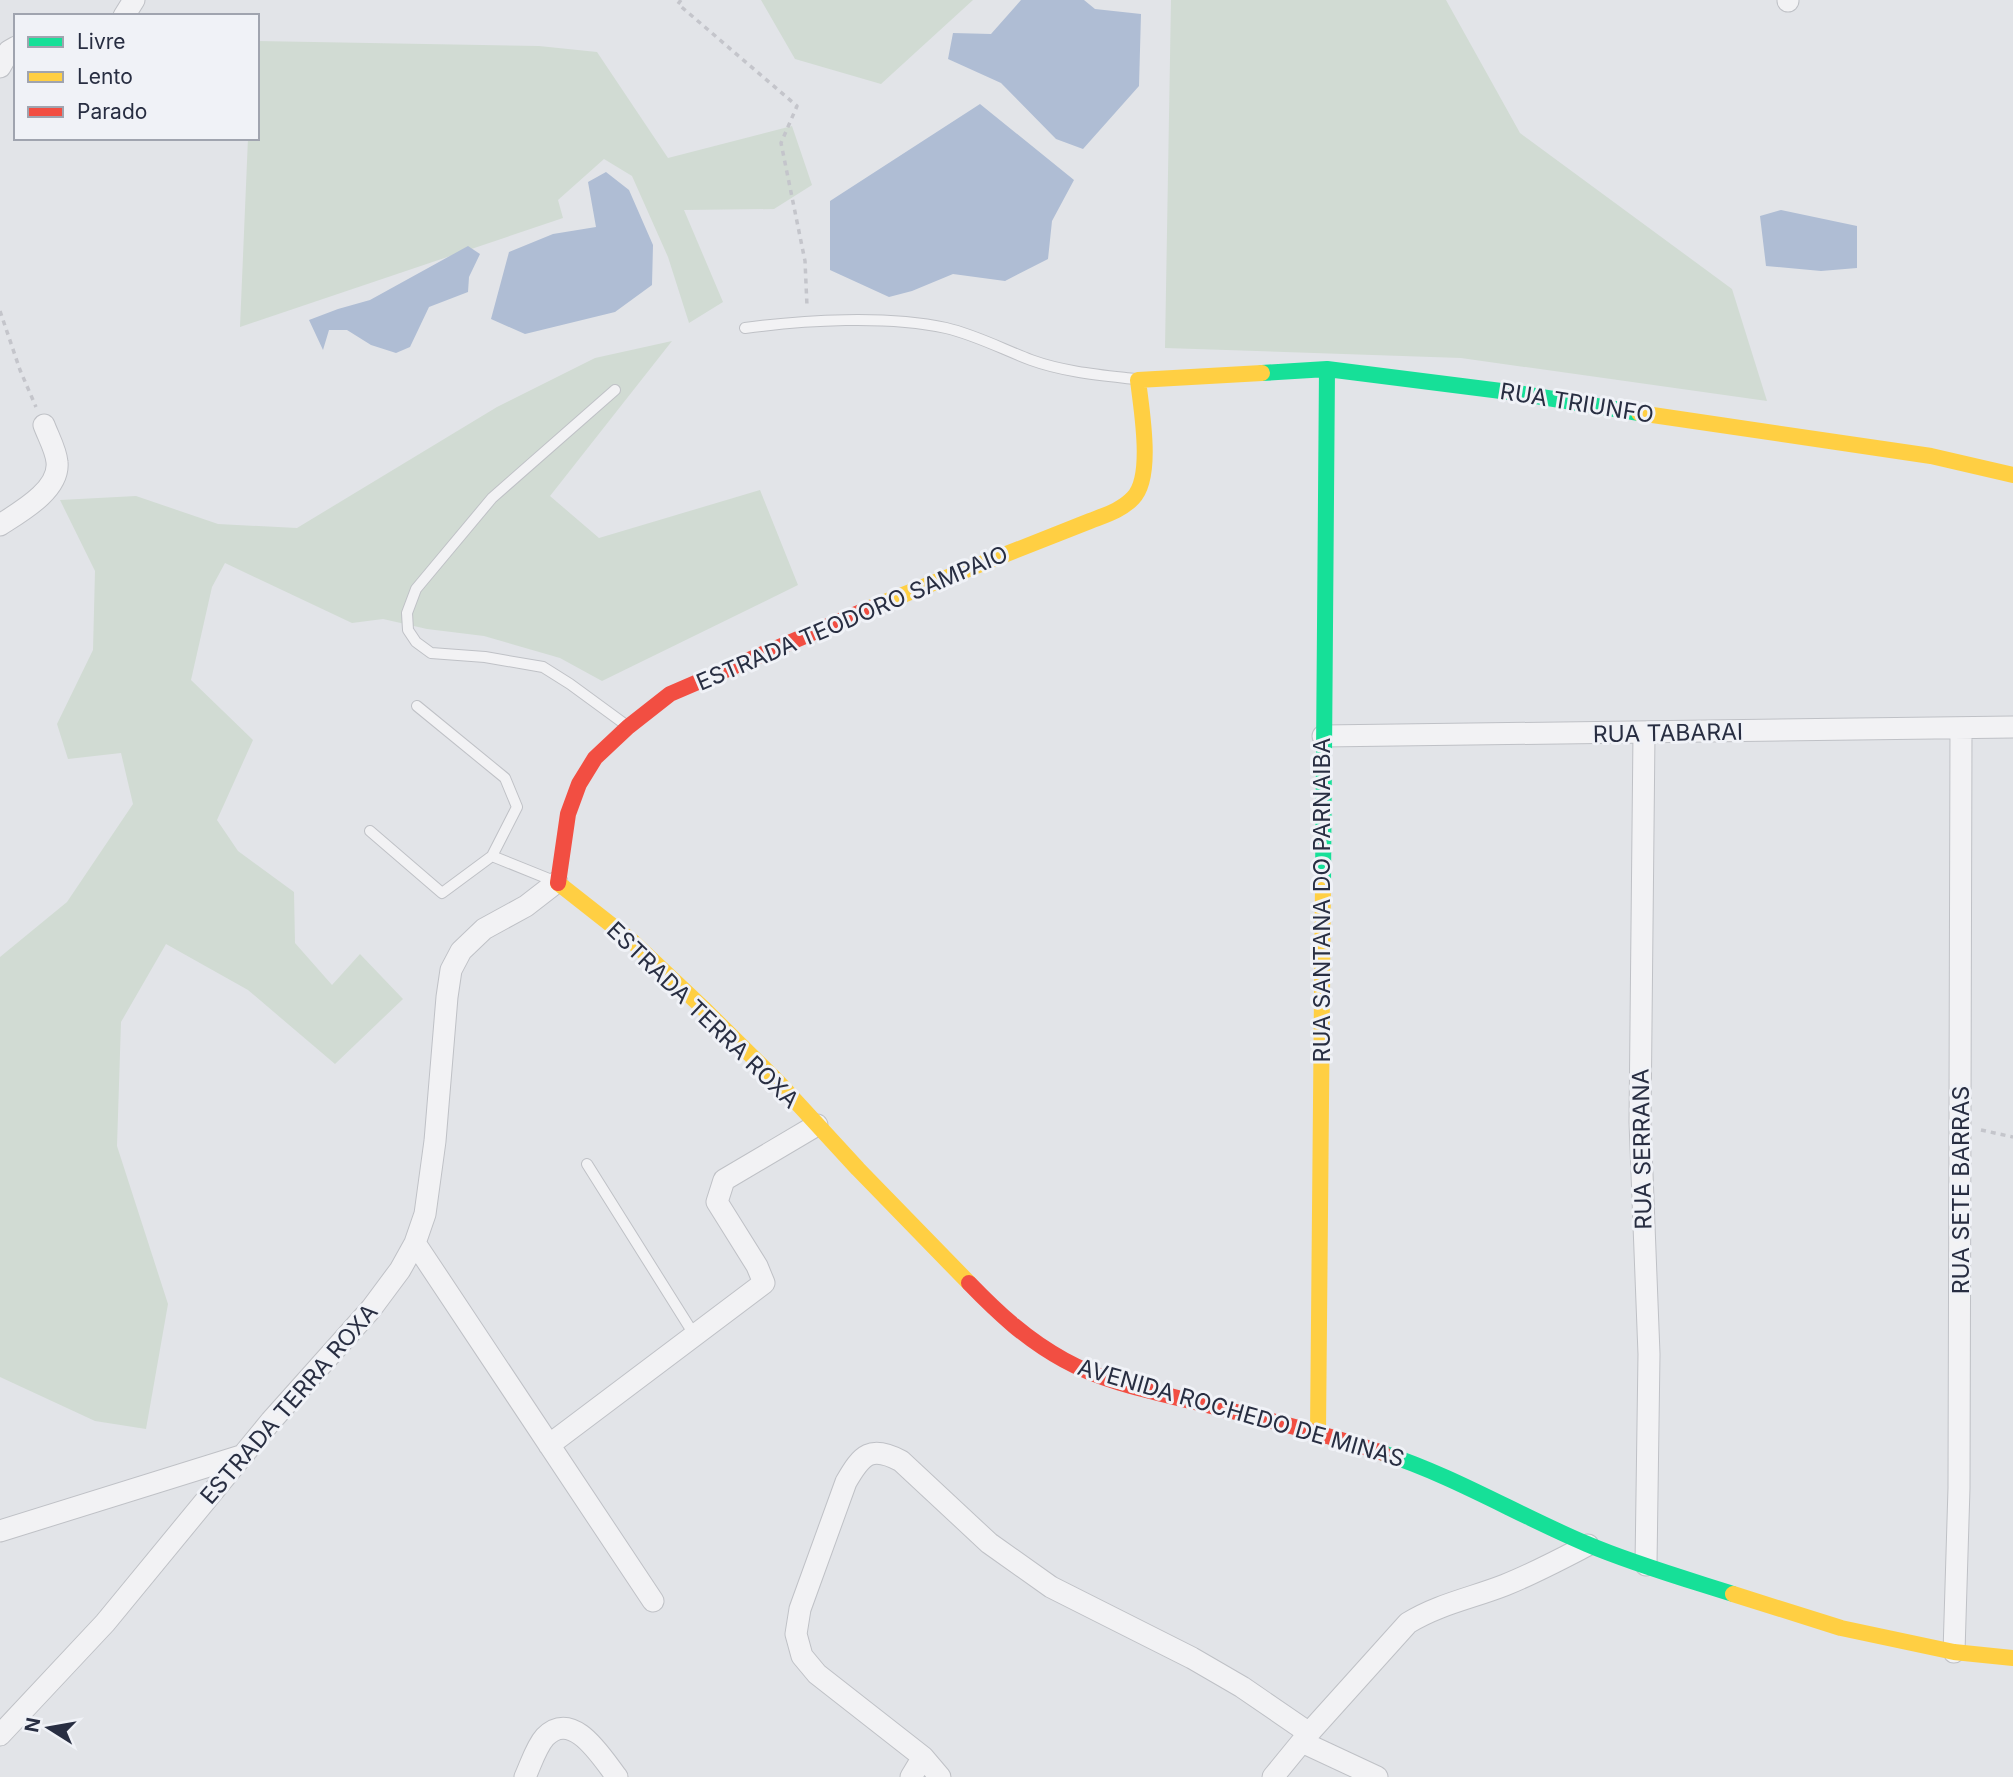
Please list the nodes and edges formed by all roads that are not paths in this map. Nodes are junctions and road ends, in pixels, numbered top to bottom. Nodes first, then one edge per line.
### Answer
1 (14, 48) edge
2 (0, 67) edge
3 (745, 328) dead end
4 (1327, 369) junction
5 (1138, 380) junction
6 (615, 390) dead end
7 (44, 425) road end
8 (2013, 475) edge
9 (0, 525) edge
10 (417, 706) dead end
11 (628, 727) junction
12 (2013, 727) edge
13 (1961, 728) junction
14 (1644, 733) junction
15 (1323, 736) junction
16 (370, 831) dead end
17 (492, 856) junction
18 (557, 882) junction
19 (817, 1125) junction
20 (587, 1164) dead end
21 (415, 1243) junction
22 (695, 1336) junction
23 (1065, 1361) joint
24 (1318, 1432) junction
25 (549, 1445) junction
26 (244, 1455) junction
27 (0, 1531) edge
28 (1588, 1545) junction
29 (1646, 1565) junction
30 (653, 1601) dead end
31 (1954, 1652) junction
32 (2013, 1658) edge
33 (0, 1735) edge
34 (1306, 1737) junction
35 (923, 1757) junction
36 (525, 1777) edge
37 (617, 1777) edge
38 (911, 1777) edge
39 (940, 1777) edge
40 (1273, 1777) edge
41 (1377, 1777) edge

1 - 2 street
3 - 5 lane
4 - 5 street, RUA TRIUNFO
4 - 8 street, RUA TRIUNFO
4 - 15 street, RUA SANTANA DO PARNAIBA
5 - 11 street, ESTRADA TEODORO SAMPAIO
6 - 11 lane
7 - 9 street
10 - 17 lane
11 - 18 street, ESTRADA TEODORO SAMPAIO
12 - 13 street, RUA TABARAI
13 - 14 street, RUA TABARAI
13 - 31 street, RUA SETE BARRAS
14 - 15 street, RUA TABARAI
14 - 29 street, RUA SERRANA
15 - 24 street, RUA SANTANA DO PARNAIBA
16 - 17 lane
17 - 18 lane
18 - 19 street, ESTRADA TERRA ROXA
18 - 21 street, ESTRADA TERRA ROXA
19 - 22 street
19 - 23 street, ESTRADA TERRA ROXA
20 - 22 lane
21 - 25 street
21 - 26 street, ESTRADA TERRA ROXA
22 - 25 street
23 - 24 street, AVENIDA ROCHEDO DE MINAS
24 - 28 street, AVENIDA ROCHEDO DE MINAS
25 - 30 street
26 - 27 street
26 - 33 street, ESTRADA TERRA ROXA
28 - 29 street, AVENIDA ROCHEDO DE MINAS
28 - 34 street
29 - 31 street, AVENIDA ROCHEDO DE MINAS
31 - 32 street, AVENIDA ROCHEDO DE MINAS
34 - 35 street
34 - 40 street
34 - 41 street
35 - 38 street
35 - 39 street
36 - 37 street

